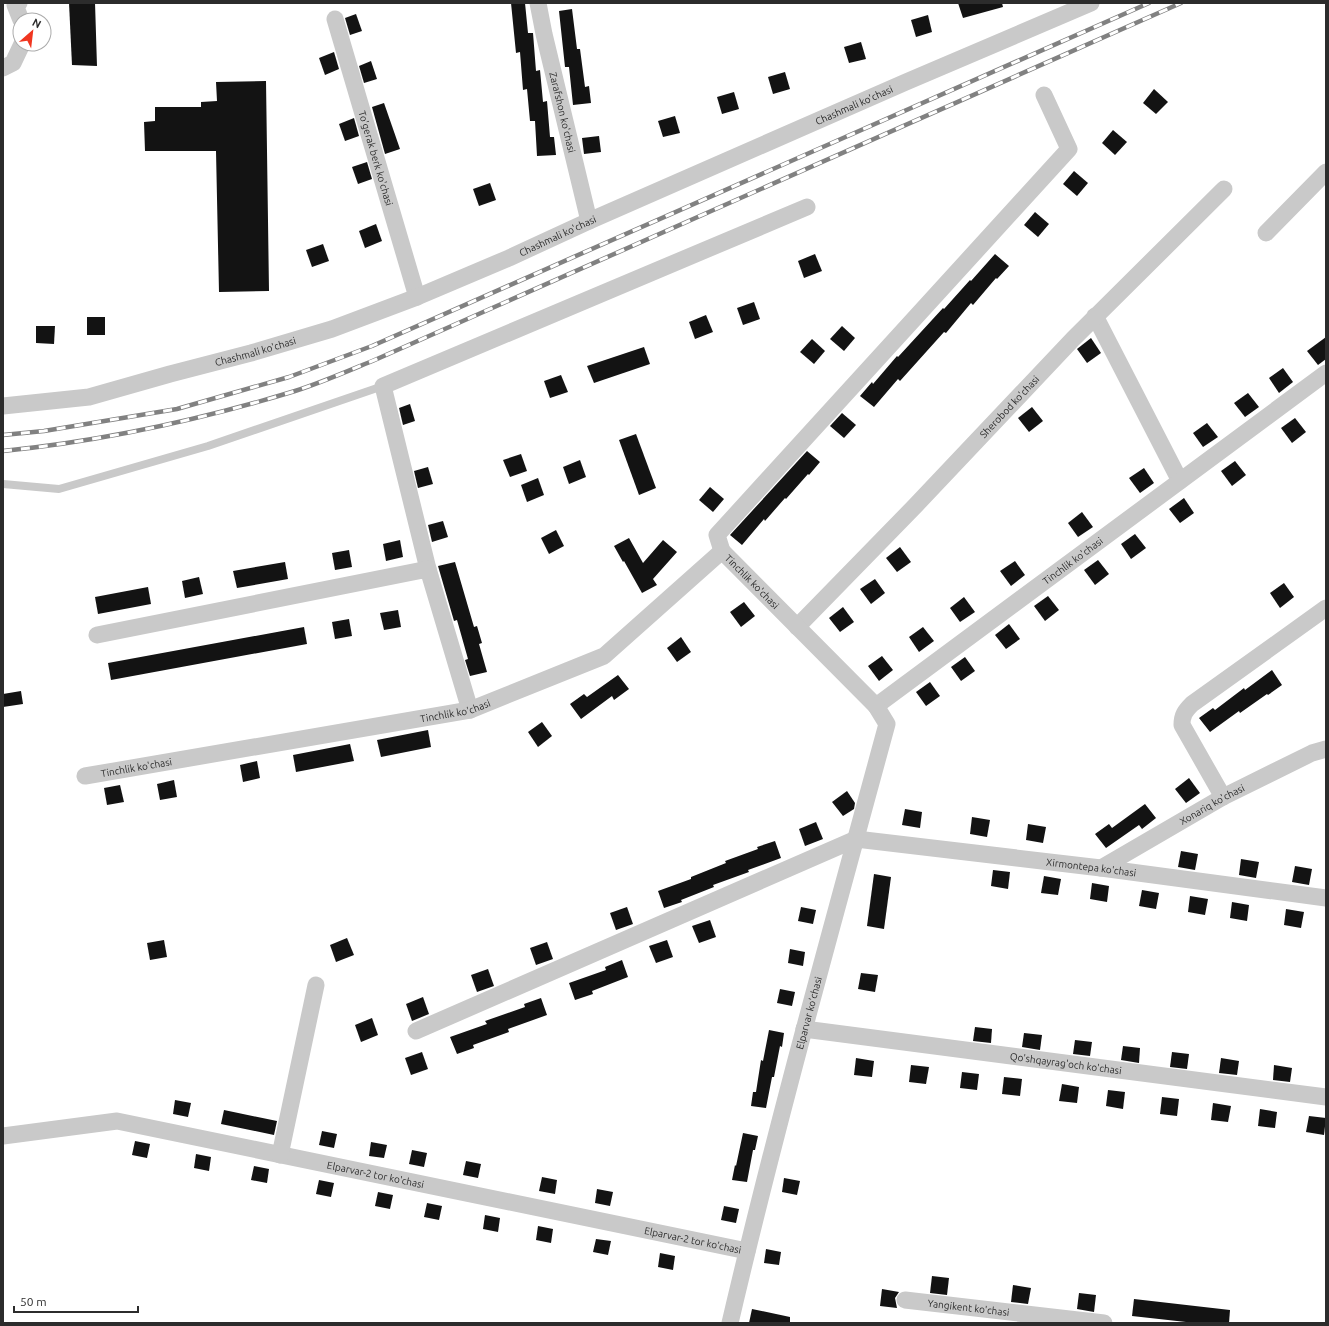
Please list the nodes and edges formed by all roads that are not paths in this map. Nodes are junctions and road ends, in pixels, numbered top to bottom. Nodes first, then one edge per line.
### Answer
1 (538, 3) edge
2 (1091, 3) edge
3 (336, 19) dead end
4 (18, 52) edge
5 (3, 68) edge
6 (1044, 95) dead end
7 (1326, 172) edge
8 (1224, 189) dead end
9 (807, 207) dead end
10 (589, 221) junction
11 (1266, 233) dead end
12 (417, 297) junction
13 (1095, 316) junction
14 (1326, 373) edge
15 (383, 386) junction
16 (3, 406) edge
17 (1180, 481) junction
18 (3, 484) edge
19 (722, 551) junction
20 (428, 569) junction
21 (1326, 608) edge
22 (797, 626) junction
23 (97, 635) dead end
24 (876, 706) junction
25 (470, 710) junction
26 (1326, 750) edge
27 (85, 776) dead end
28 (1223, 797) junction
29 (856, 839) junction
30 (1101, 868) junction
31 (1326, 898) edge
32 (316, 985) dead end
33 (804, 1029) junction
34 (416, 1031) dead end
35 (1326, 1097) edge
36 (3, 1136) edge
37 (280, 1155) junction
38 (747, 1251) junction
39 (905, 1300) dead end
40 (730, 1323) edge
41 (1104, 1323) edge

1 - 10 street, Zarafshon ko'chasi
2 - 10 street, Chashmali ko'chasi
3 - 12 street, To'gerak berk ko'chasi
4 - 5 street
6 - 19 street
7 - 11 street
8 - 13 street, Sherobod ko'chasi
9 - 15 street
10 - 12 street, Chashmali ko'chasi
12 - 16 street, Chashmali ko'chasi
13 - 17 street
13 - 22 street, Sherobod ko'chasi
14 - 17 street, Tinchlik ko'chasi
15 - 18 lane
15 - 20 street
17 - 24 street, Tinchlik ko'chasi
19 - 22 street, Tinchlik ko'chasi
19 - 25 street, Tinchlik ko'chasi
20 - 23 street
20 - 25 street
21 - 28 street
22 - 24 street, Tinchlik ko'chasi
24 - 29 street, Elparvar ko'chasi
25 - 27 street, Tinchlik ko'chasi
26 - 28 street, Xonariq ko'chasi
28 - 30 street, Xonariq ko'chasi
29 - 30 street, Xirmontepa ko'chasi
29 - 33 street, Elparvar ko'chasi
29 - 34 street
30 - 31 street, Xirmontepa ko'chasi
32 - 37 street
33 - 35 street, Qo'shqayrag'och ko'chasi
33 - 38 street, Elparvar ko'chasi
36 - 37 street, Elparvar-2 tor ko'chasi
37 - 38 street, Elparvar-2 tor ko'chasi
38 - 40 street, Elparvar ko'chasi
39 - 41 street, Yangikent ko'chasi

